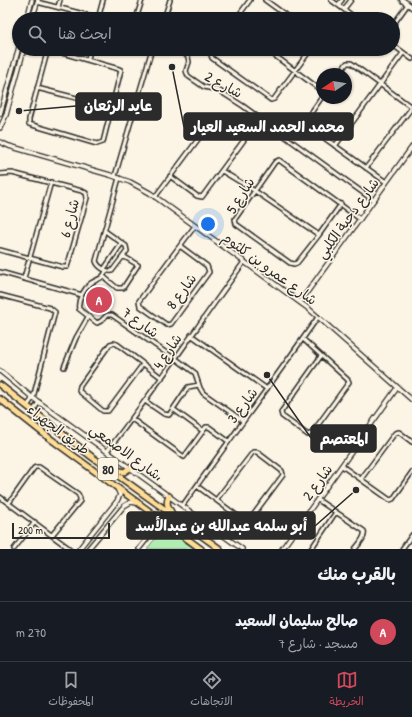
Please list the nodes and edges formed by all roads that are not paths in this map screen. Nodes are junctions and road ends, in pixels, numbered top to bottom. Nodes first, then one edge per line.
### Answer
1 (32, 0) edge
2 (60, 0) edge
3 (103, 0) edge
4 (142, 0) edge
5 (170, 0) edge
6 (250, 0) edge
7 (265, 0) edge
8 (331, 0) edge
9 (342, 0) edge
10 (351, 0) edge
11 (402, 0) edge
12 (37, 1) edge
13 (338, 5) junction
14 (411, 6) edge
15 (58, 7) junction
16 (344, 9) junction
17 (28, 12) edge
18 (34, 12) edge
19 (76, 12) edge
20 (100, 12) edge
21 (138, 12) edge
22 (166, 12) edge
23 (241, 12) edge
24 (281, 12) edge
25 (348, 12) edge
26 (400, 18) edge
27 (400, 51) edge
28 (403, 53) junction
29 (16, 56) edge
30 (22, 56) edge
31 (46, 56) edge
32 (73, 56) edge
33 (89, 56) edge
34 (150, 56) edge
35 (187, 56) edge
36 (211, 56) edge
37 (275, 56) edge
38 (306, 56) edge
39 (412, 59) edge
40 (88, 60) junction
41 (343, 68) edge
42 (295, 71) junction
43 (380, 84) junction
44 (316, 87) edge
45 (37, 88) junction
46 (317, 104) edge
47 (112, 107) junction
48 (0, 114) edge
49 (0, 128) edge
50 (0, 142) edge
51 (0, 146) edge
52 (9, 146) junction
53 (335, 146) junction
54 (412, 147) edge
55 (366, 168) junction
56 (222, 171) junction
57 (0, 174) edge
58 (115, 176) junction
59 (170, 176) junction
60 (119, 178) junction
61 (51, 182) junction
62 (386, 182) junction
63 (255, 191) junction
64 (155, 197) junction
65 (373, 200) junction
66 (341, 204) junction
67 (360, 219) junction
68 (195, 226) junction
69 (105, 231) junction
70 (319, 235) junction
71 (122, 243) junction
72 (180, 246) junction
73 (0, 250) edge
74 (123, 256) junction
75 (29, 258) junction
76 (244, 262) junction
77 (105, 270) junction
78 (0, 272) edge
79 (104, 277) junction
80 (24, 278) junction
81 (0, 295) edge
82 (82, 295) junction
83 (300, 302) junction
84 (318, 317) junction
85 (88, 318) junction
86 (191, 335) junction
87 (303, 339) junction
88 (321, 356) junction
89 (175, 359) junction
90 (143, 364) junction
91 (64, 367) dead end
92 (0, 371) edge
93 (162, 378) junction
94 (199, 384) junction
95 (1, 386) edge
96 (397, 388) junction
97 (267, 389) junction
98 (33, 398) junction
99 (0, 399) edge
100 (412, 400) edge
101 (145, 401) junction
102 (39, 402) junction
103 (27, 406) junction
104 (173, 410) junction
105 (33, 411) junction
106 (132, 419) junction
107 (243, 422) junction
108 (202, 430) junction
109 (228, 442) junction
110 (412, 442) edge
111 (107, 451) junction
112 (102, 465) junction
113 (342, 466) junction
114 (130, 468) junction
115 (412, 472) edge
116 (361, 479) junction
117 (115, 486) junction
118 (197, 486) junction
119 (169, 496) junction
120 (0, 497) edge
121 (216, 500) junction
122 (318, 500) junction
123 (9, 503) junction
124 (115, 505) junction
125 (141, 505) junction
126 (183, 505) junction
127 (120, 511) junction
128 (336, 512) junction
129 (174, 516) junction
130 (162, 520) junction
131 (35, 522) junction
132 (52, 535) junction
133 (412, 535) edge
134 (14, 549) edge
135 (70, 549) edge
136 (79, 549) edge
137 (88, 549) edge
138 (139, 549) edge
139 (201, 549) edge
140 (220, 549) edge
141 (242, 549) edge
142 (282, 549) edge
143 (311, 549) edge
144 (355, 549) edge
145 (402, 549) edge

1 - 17 street
2 - 15 street
3 - 20 street
4 - 21 street
5 - 22 street
6 - 23 street
7 - 24 street
8 - 13 street
9 - 13 street
10 - 16 street
11 - 14 main road
12 - 15 street
12 - 18 street
13 - 16 street
14 - 26 street
15 - 19 street
16 - 25 street
27 - 28 street
28 - 39 street
28 - 43 street
29 - 48 street
30 - 49 street
31 - 45 street
32 - 40 street
33 - 40 street
34 - 58 street
35 - 65 street, شارع 2
36 - 42 street
37 - 42 street
38 - 42 street
40 - 47 street
41 - 43 street
42 - 44 street
43 - 53 street
43 - 55 street
45 - 47 street
45 - 47 street
46 - 53 street
50 - 52 street, شارع عمرو بن كلثوم
51 - 52 street, شارع عمرو بن كلثوم
52 - 58 street, شارع عمرو بن كلثوم
53 - 55 street
54 - 62 street, شارع دحية الكلبي
55 - 62 street
56 - 59 street
56 - 59 street
56 - 63 street
57 - 61 street, شارع 6
58 - 60 street, شارع عمرو بن كلثوم
59 - 64 street
60 - 64 street, شارع عمرو بن كلثوم
60 - 69 street
61 - 75 street
61 - 75 street, شارع 6
62 - 65 street, شارع دحية الكلبي
63 - 66 street, شارع 5
63 - 70 street
63 - 70 street, شارع 5
64 - 68 street, شارع عمرو بن كلثوم
65 - 67 street, شارع دحية الكلبي
66 - 67 street, شارع 5
66 - 70 street, شارع 5
67 - 83 street, شارع دحية الكلبي
68 - 72 street, شارع 8
68 - 76 street, شارع عمرو بن كلثوم
69 - 71 street
69 - 77 street
71 - 74 street
71 - 77 street
72 - 72 street, شارع 8
73 - 75 street, شارع 6
74 - 77 street
74 - 79 street
75 - 80 street
76 - 83 street, شارع عمرو بن كلثوم
76 - 86 street, شارع 4
77 - 79 street
78 - 80 street
79 - 82 street
80 - 82 street
81 - 98 street
82 - 85 street
83 - 84 street, شارع عمرو بن كلثوم
84 - 87 street, شارع 3
84 - 96 street, شارع عمرو بن كلثوم
85 - 89 street, شارع 7
85 - 91 street
86 - 89 street, شارع 4
86 - 97 street
87 - 88 street
87 - 97 street, شارع 3
88 - 88 street
89 - 93 street, شارع 4
89 - 94 street
90 - 90 street
90 - 93 street
92 - 98 street, شارع الاصمعي،
93 - 101 street, شارع 4
94 - 104 street
94 - 107 street
95 - 103 highway, طريق الجهراء / 80
96 - 100 street, شارع عمرو بن كلثوم
96 - 113 street, شارع 2
97 - 107 street, شارع 3
98 - 102 street, شارع الاصمعي،
98 - 103 street, طريق الجهراء
99 - 117 highway, طريق الجهراء / 80
101 - 104 street
101 - 106 street, شارع 4
102 - 105 street, طريق الجهراء
102 - 111 street, شارع الاصمعي،
103 - 105 highway, طريق الجهراء / 80
104 - 108 street
105 - 112 highway, طريق الجهراء / 80
106 - 108 street
106 - 111 street, شارع 4
107 - 109 street, شارع 3
108 - 109 street
109 - 118 street, شارع 3
110 - 116 street
111 - 114 street, شارع الاصمعي،
112 - 114 highway
112 - 129 highway, طريق الجهراء / 80
113 - 116 street
113 - 122 street, شارع 2
114 - 119 street, شارع الاصمعي،
115 - 116 street
117 - 124 street
117 - 125 highway, طريق الجهراء / 80
118 - 121 street
118 - 126 street, شارع 3
119 - 126 street, شارع الاصمعي،
119 - 129 highway
120 - 123 street
121 - 121 street
122 - 128 street
122 - 142 street, شارع 2
123 - 131 street
123 - 132 street
124 - 127 street
124 - 136 street
125 - 127 street
125 - 130 highway, طريق الجهراء / 80
126 - 141 street, شارع الاصمعي،
127 - 137 street
128 - 143 street
128 - 144 street
129 - 140 highway, طريق الجهراء / 80
130 - 138 street
130 - 139 highway, طريق الجهراء / 80
131 - 132 street
131 - 134 street
132 - 135 street
133 - 145 street

